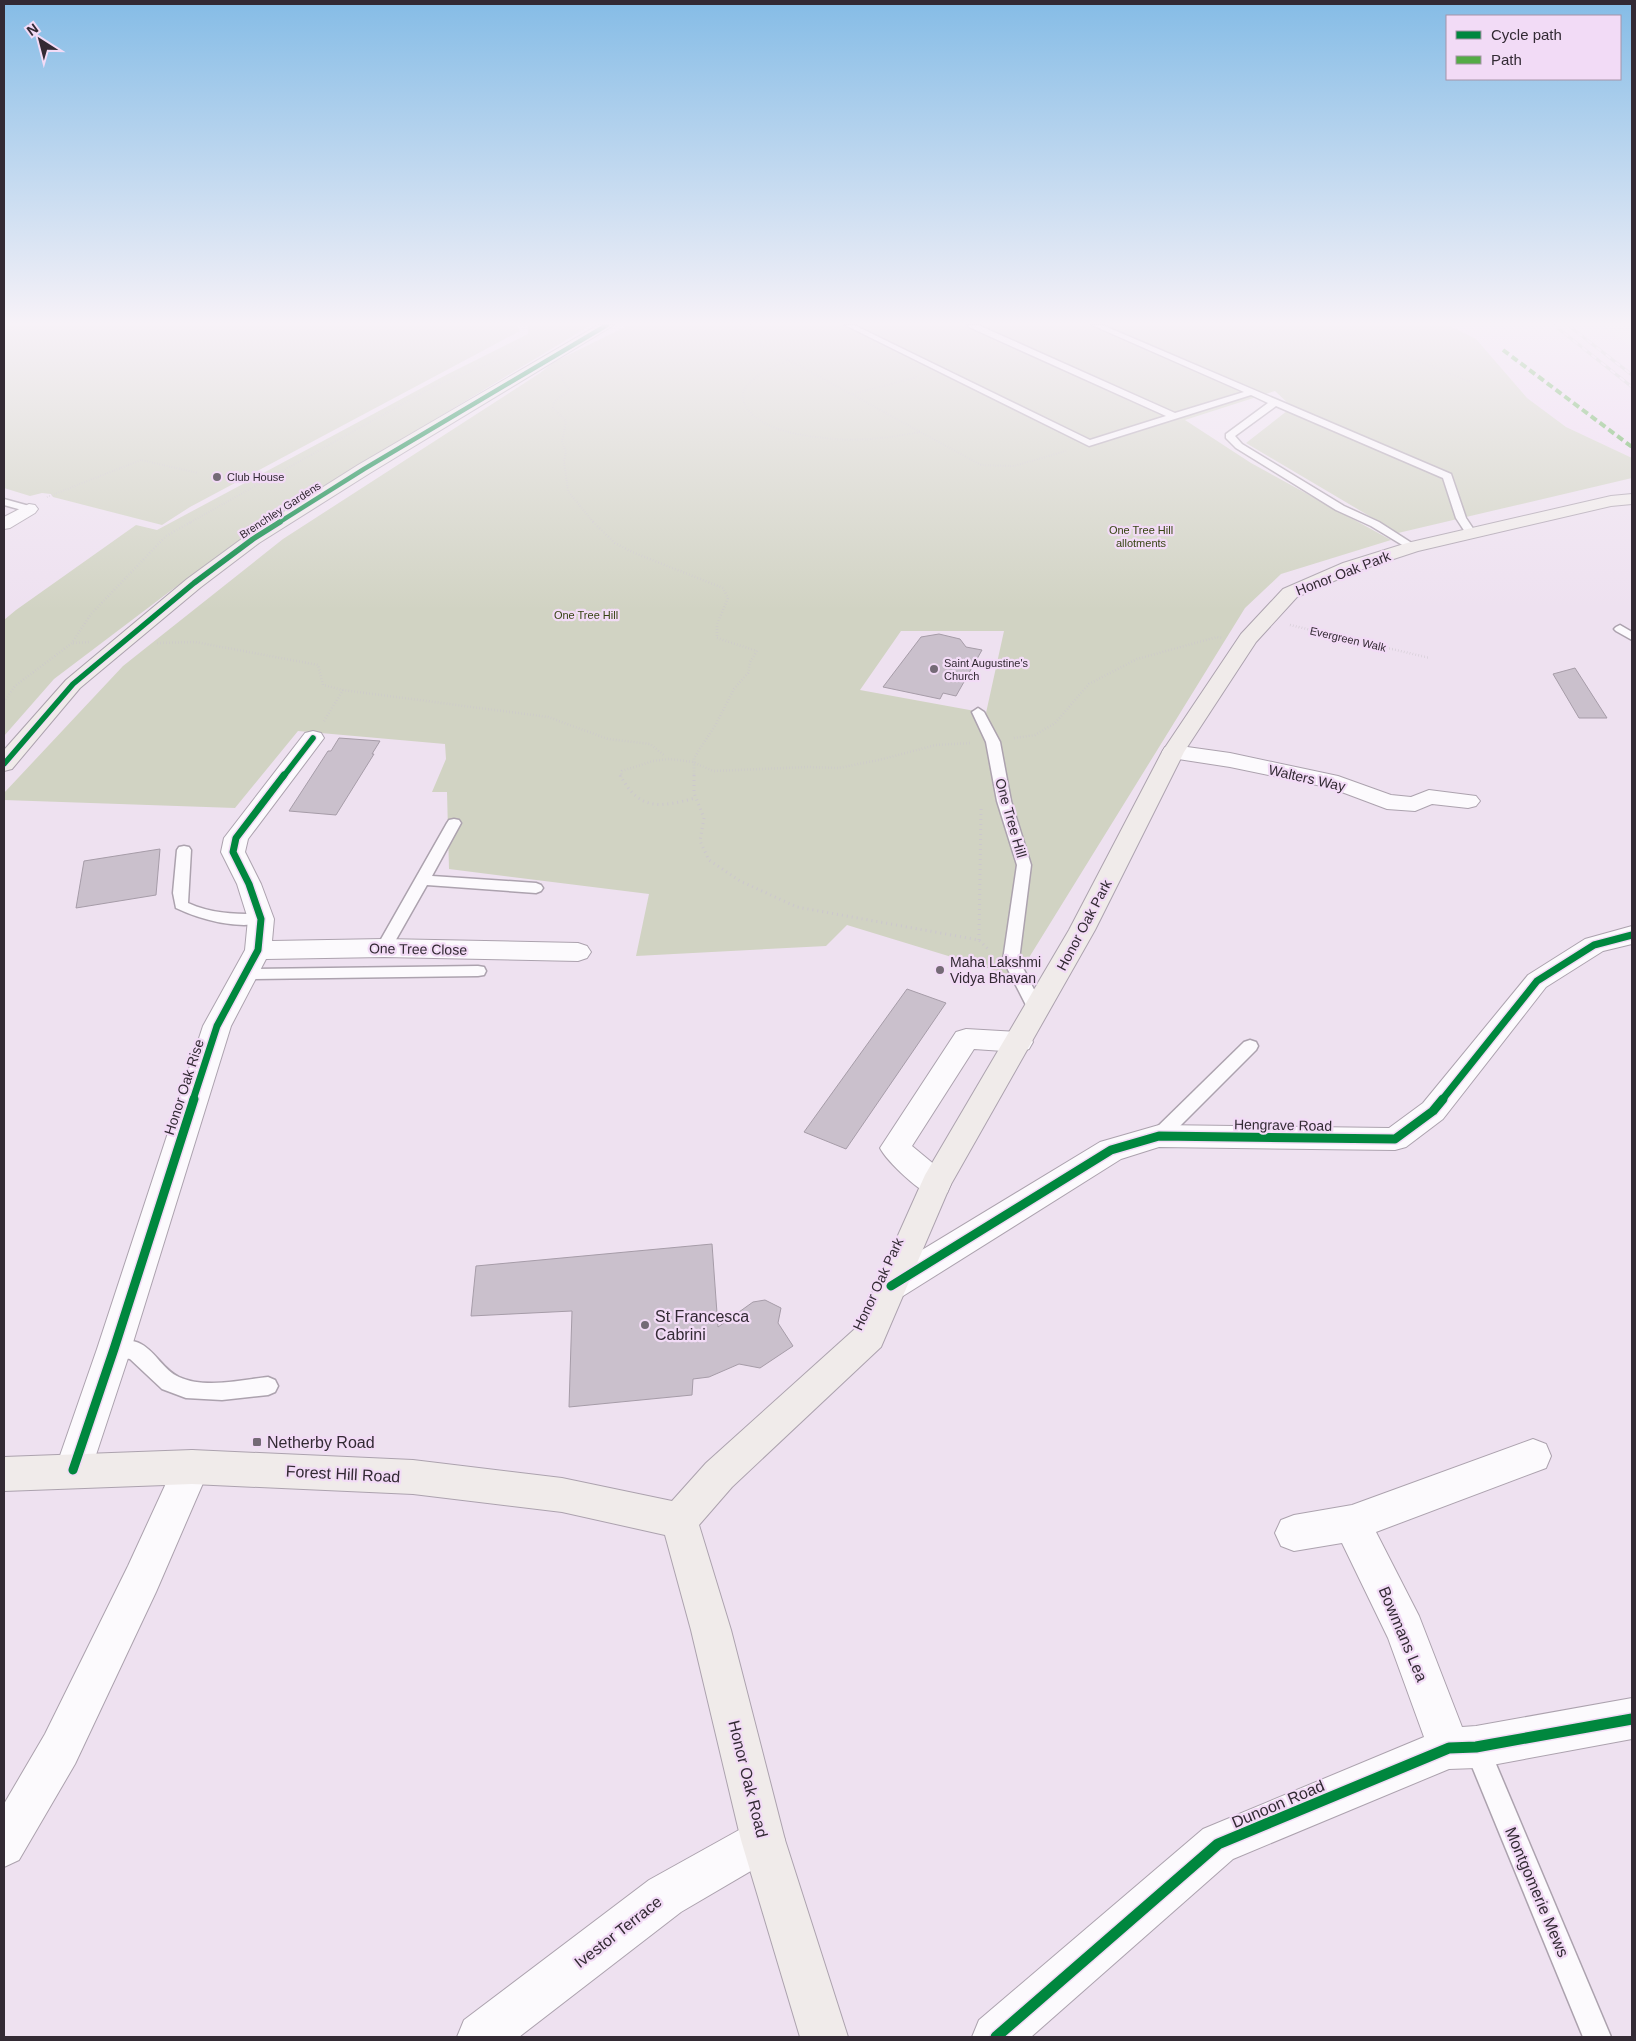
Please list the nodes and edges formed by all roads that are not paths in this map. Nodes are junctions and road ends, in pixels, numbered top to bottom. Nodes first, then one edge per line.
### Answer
1 (447, 420) edge
2 (1041, 420) edge
3 (1160, 420) edge
4 (1250, 420) edge
5 (1317, 420) edge
6 (1632, 490) edge
7 (1632, 500) edge
8 (1611, 501) junction
9 (4, 502) edge
10 (29, 509) joint
11 (1632, 513) edge
12 (4, 524) edge
13 (1471, 533) junction
14 (1413, 547) junction
15 (1620, 629) dead end
16 (1632, 637) edge
17 (978, 712) dead end
18 (313, 738) road end
19 (1172, 752) junction
20 (4, 764) edge
21 (1468, 801) dead end
22 (454, 823) dead end
23 (184, 850) dead end
24 (422, 880) junction
25 (536, 888) dead end
26 (261, 919) junction
27 (1632, 935) edge
28 (384, 948) junction
29 (578, 952) dead end
30 (251, 962) junction
31 (478, 971) dead end
32 (1037, 1011) junction
33 (1019, 1042) junction
34 (1250, 1046) dead end
35 (1159, 1136) junction
36 (936, 1184) junction
37 (891, 1286) junction
38 (114, 1349) junction
39 (268, 1386) dead end
40 (1533, 1456) dead end
41 (192, 1467) junction
42 (73, 1470) junction
43 (4, 1474) edge
44 (679, 1520) junction
45 (1352, 1523) junction
46 (1294, 1533) dead end
47 (1632, 1719) edge
48 (1463, 1747) junction
49 (763, 1840) junction
50 (4, 1845) edge
51 (481, 2037) edge
52 (824, 2037) edge
53 (996, 2037) edge
54 (1597, 2037) edge

1 - 20 main road, Brenchley Gardens
2 - 3 lane
4 - 14 lane
5 - 13 lane
6 - 8 main road, Honor Oak Park
7 - 8 main road, Honor Oak Park
8 - 11 main road
8 - 13 main road, Honor Oak Park
9 - 10 lane
10 - 12 street
13 - 14 main road, Honor Oak Park
14 - 19 main road, Honor Oak Park
15 - 16 lane
17 - 32 lane, One Tree Hill
18 - 26 street, Honor Oak Rise
19 - 21 street, Walters Way
19 - 32 main road, Honor Oak Park
22 - 24 lane
23 - 26 lane
24 - 25 lane
24 - 28 lane
26 - 30 street, Honor Oak Rise
27 - 35 street, Hengrave Road
28 - 29 street, One Tree Close
28 - 30 street, One Tree Close
30 - 31 lane
30 - 38 street, Honor Oak Rise
32 - 33 main road, Honor Oak Park
33 - 36 main road, Honor Oak Park
33 - 36 street
34 - 35 lane
35 - 37 street, Hengrave Road
36 - 37 main road, Honor Oak Park
37 - 44 main road, Honor Oak Park
38 - 39 lane
38 - 42 street, Honor Oak Rise
40 - 45 street
41 - 42 main road, Forest Hill Road
41 - 44 main road, Forest Hill Road
41 - 50 street
42 - 43 main road, Forest Hill Road
44 - 49 main road, Honor Oak Road
45 - 46 street
45 - 48 street, Bowmans Lea
47 - 48 street, Dunoon Road
48 - 53 street, Dunoon Road
48 - 54 lane, Montgomerie Mews
49 - 51 street, Ivestor Terrace
49 - 52 main road, Honor Oak Road

